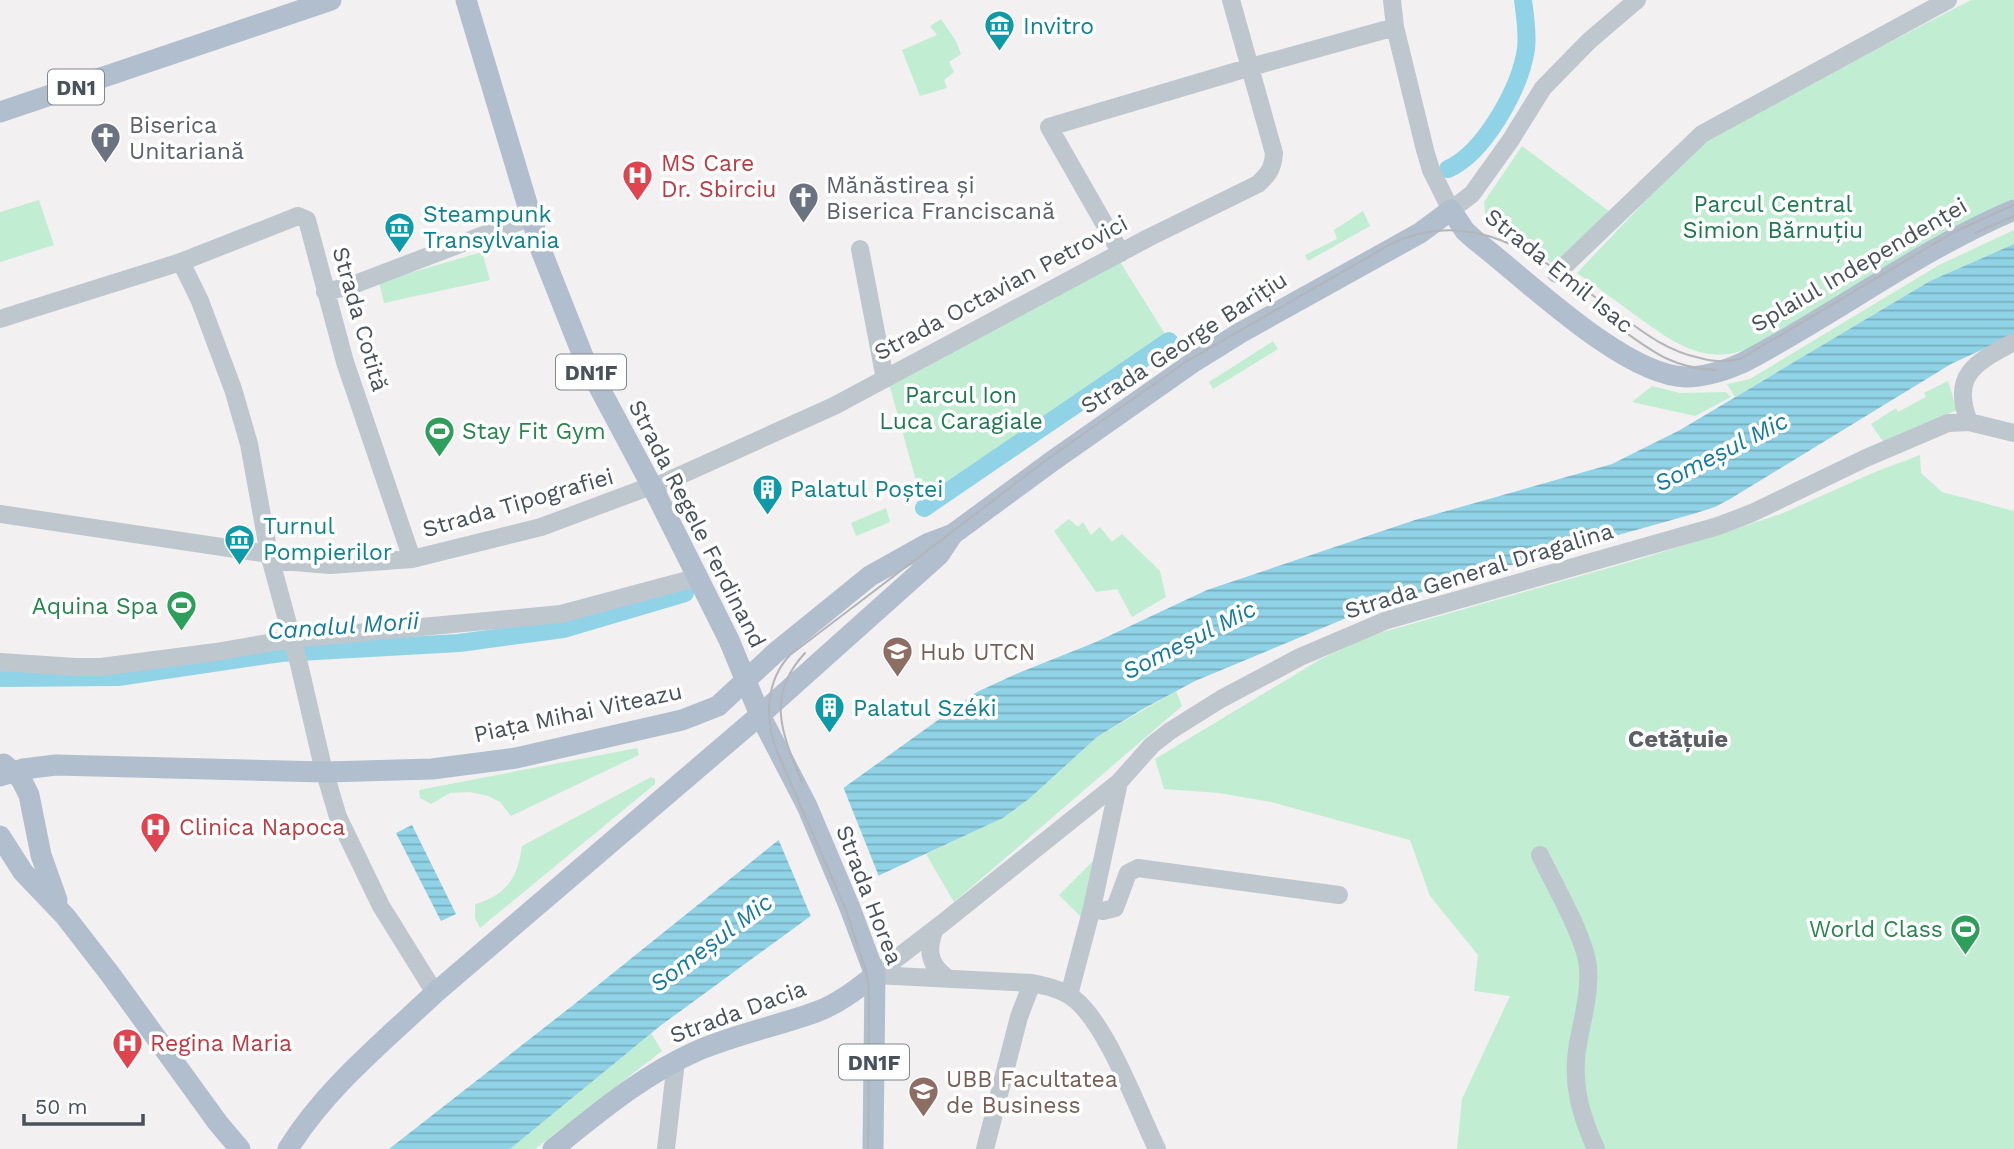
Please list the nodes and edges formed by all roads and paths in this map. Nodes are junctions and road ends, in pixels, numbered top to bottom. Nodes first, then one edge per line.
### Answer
1 (331, 0) edge
2 (466, 0) edge
3 (1231, 0) edge
4 (1392, 0) edge
5 (1637, 0) edge
6 (1948, 0) edge
7 (1395, 27) junction
8 (1251, 66) junction
9 (0, 112) edge
10 (2014, 210) edge
11 (1451, 211) junction
12 (530, 217) junction
13 (860, 249) dead end
14 (1121, 253) junction
15 (181, 262) junction
16 (1556, 274) dead end
17 (326, 292) junction
18 (0, 319) edge
19 (2014, 342) edge
20 (1732, 367) joint
21 (886, 379) junction
22 (1969, 422) junction
23 (2014, 433) edge
24 (652, 487) junction
25 (0, 514) edge
26 (953, 534) junction
27 (270, 557) junction
28 (412, 559) junction
29 (699, 577) junction
30 (292, 641) junction
31 (0, 662) edge
32 (746, 680) junction
33 (760, 715) junction
34 (4, 769) edge
35 (326, 772) junction
36 (1119, 782) junction
37 (2, 847) edge
38 (1539, 855) dead end
39 (1339, 895) dead end
40 (1091, 908) junction
41 (65, 916) junction
42 (935, 929) junction
43 (875, 975) junction
44 (949, 979) junction
45 (1032, 983) junction
46 (435, 993) junction
47 (1069, 995) junction
48 (676, 1061) junction
49 (240, 1149) edge
50 (288, 1149) edge
51 (552, 1149) edge
52 (666, 1149) edge
53 (873, 1149) edge
54 (985, 1149) edge
55 (1157, 1149) edge
56 (1596, 1149) edge

1 - 9 main road, DN1
2 - 12 main road, Strada Regele Ferdinand / DN1F
3 - 8 street, Strada Octavian Petrovici
4 - 7 street, Strada Emil Isac
5 - 11 street
6 - 16 street
7 - 8 street
7 - 11 street, Strada Emil Isac
8 - 14 street, Strada Octavian Petrovici
8 - 14 street
10 - 20 main road, Splaiul Independenței
11 - 20 main road, Strada Emil Isac
11 - 26 main road, Strada George Barițiu
12 - 17 street
12 - 24 main road, Strada Regele Ferdinand / DN1F
13 - 21 street
14 - 21 street, Strada Octavian Petrovici
15 - 17 street, Strada Cotită
15 - 18 street
15 - 27 street
17 - 28 street, Strada Cotită
19 - 22 street
21 - 24 street, Strada Octavian Petrovici
22 - 23 street, Strada General Dragalina
22 - 36 street, Strada General Dragalina
24 - 28 street, Strada Tipografiei
24 - 29 main road, Strada Regele Ferdinand / DN1F
25 - 27 street, Strada Tipografiei
26 - 32 main road, Strada George Barițiu
26 - 33 main road, Strada George Barițiu
27 - 28 street, Strada Tipografiei
27 - 30 street
29 - 30 street
29 - 32 main road, Strada Regele Ferdinand / DN1F
30 - 31 street
30 - 35 street
32 - 33 main road, Strada Regele Ferdinand / DN1F
32 - 35 main road, Piața Mihai Viteazu
33 - 43 main road, Strada Horea / DN1F
33 - 46 main road
34 - 35 main road, Piața Mihai Viteazu
34 - 41 main road
35 - 46 street
36 - 40 street
36 - 42 street, Strada General Dragalina
37 - 41 main road
38 - 56 street
39 - 40 street
40 - 47 street
41 - 49 main road
42 - 43 street, Strada General Dragalina
42 - 44 street
43 - 44 street
43 - 48 main road, Strada Dacia
43 - 53 main road, Strada Horea / DN1F
44 - 45 street
45 - 47 street
45 - 54 street
46 - 50 main road
47 - 55 street
48 - 51 main road, Strada Dacia
48 - 52 street

